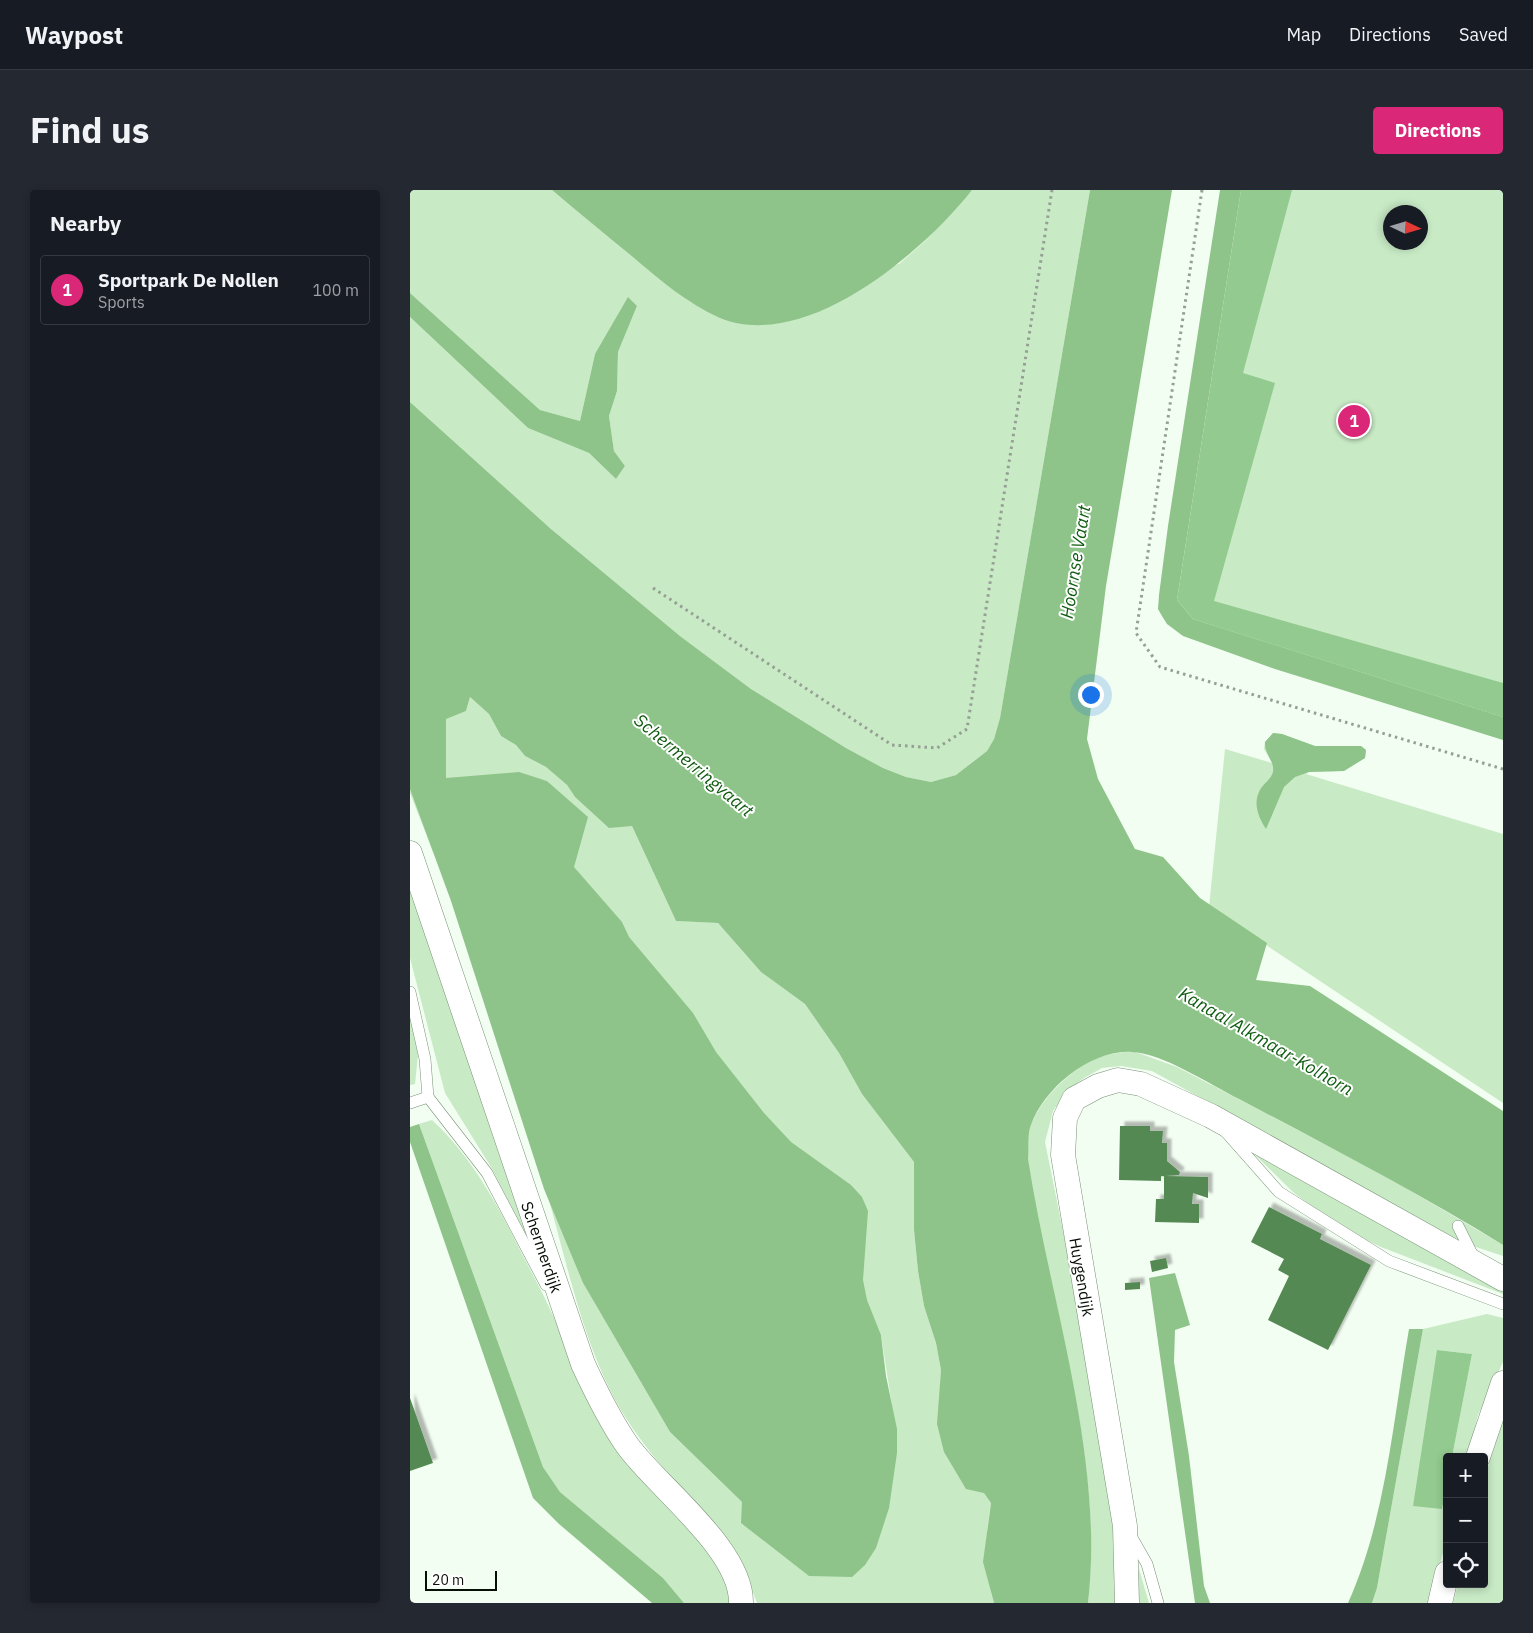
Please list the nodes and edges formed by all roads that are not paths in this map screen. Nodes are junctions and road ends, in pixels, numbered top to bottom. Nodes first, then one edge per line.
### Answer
1 (410, 853) edge
2 (410, 992) edge
3 (428, 1097) junction
4 (410, 1103) edge
5 (1211, 1116) junction
6 (1458, 1226) dead end
7 (1478, 1266) junction
8 (1503, 1279) edge
9 (1503, 1304) edge
10 (569, 1328) junction
11 (1503, 1383) edge
12 (1479, 1453) edge
13 (1125, 1526) junction
14 (1444, 1588) edge
15 (742, 1603) edge
16 (1127, 1603) edge
17 (1158, 1603) edge
18 (1440, 1603) edge

1 - 10 street, Schermerdijk
2 - 3 lane
3 - 4 lane
3 - 10 lane
5 - 7 street, Huygendijk
5 - 9 lane, Huygendijk
5 - 13 street, Huygendijk
6 - 7 lane
7 - 8 street, Huygendijk
10 - 15 street, Schermerdijk
11 - 12 street
13 - 16 street, Huygendijk
13 - 17 lane
14 - 18 street

